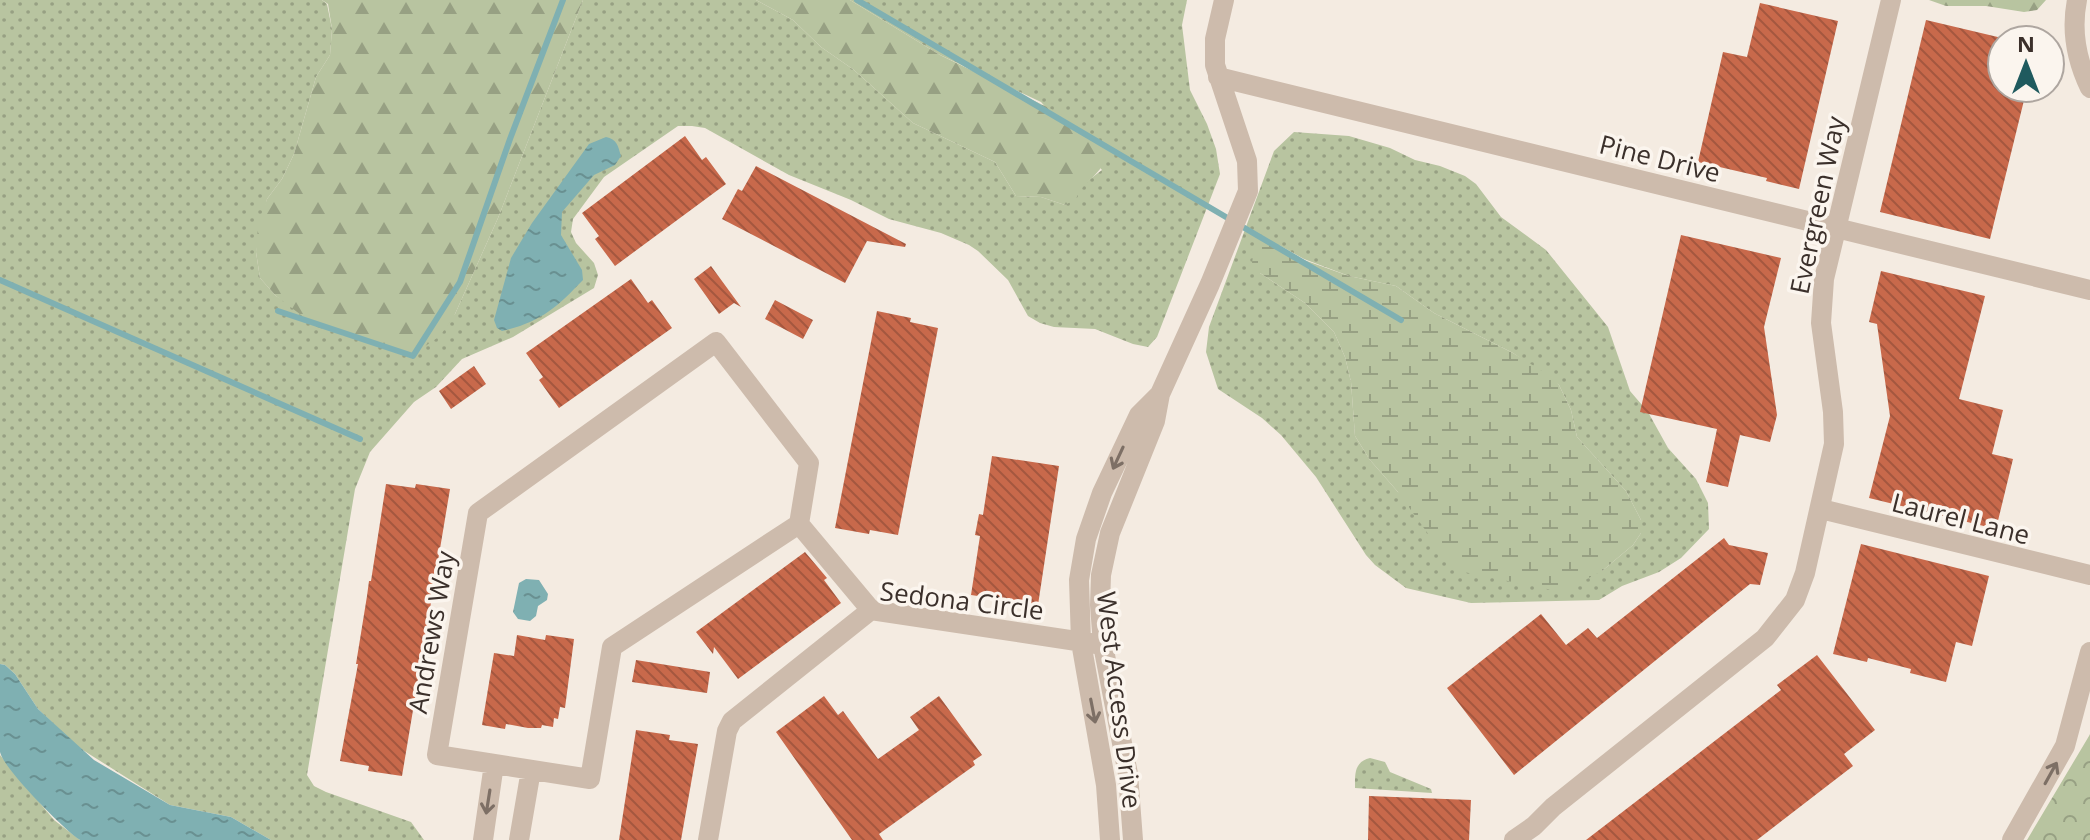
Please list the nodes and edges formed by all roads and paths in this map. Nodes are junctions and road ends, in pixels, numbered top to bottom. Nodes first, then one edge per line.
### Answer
1 (1224, 0) edge
2 (1891, 0) edge
3 (2077, 0) edge
4 (1218, 77) junction
5 (2090, 88) edge
6 (1835, 229) junction
7 (2090, 290) edge
8 (1160, 394) junction
9 (1821, 509) junction
10 (799, 524) junction
11 (2090, 575) edge
12 (871, 610) junction
13 (1081, 642) junction
14 (1103, 645) junction
15 (2090, 652) edge
16 (494, 764) junction
17 (531, 770) junction
18 (1535, 833) edge
19 (483, 840) edge
20 (519, 840) edge
21 (708, 840) edge
22 (1110, 840) edge
23 (1133, 840) edge
24 (1514, 840) edge
25 (2012, 840) edge

1 - 4 street, West Access Drive
2 - 6 street, Evergreen Way
3 - 5 street
4 - 6 street, Pine Drive
4 - 8 street, West Access Drive
6 - 7 street, Pine Drive
6 - 9 street, Evergreen Way
8 -> 13 street, West Access Drive
8 - 14 street, West Access Drive
9 - 11 street, Laurel Lane
9 - 18 street, Evergreen Way
10 - 12 street
10 - 16 street, Andrews Way
10 - 17 street, Andrews Way
12 - 13 street, Sedona Circle
12 - 21 street, Sedona Circle
13 - 14 street, Sedona Circle
13 -> 22 street, West Access Drive
14 - 23 street, West Access Drive
25 -> 15 street
16 - 17 street, Andrews Way
16 -> 19 street
17 - 20 street
18 - 24 street, Evergreen Way

